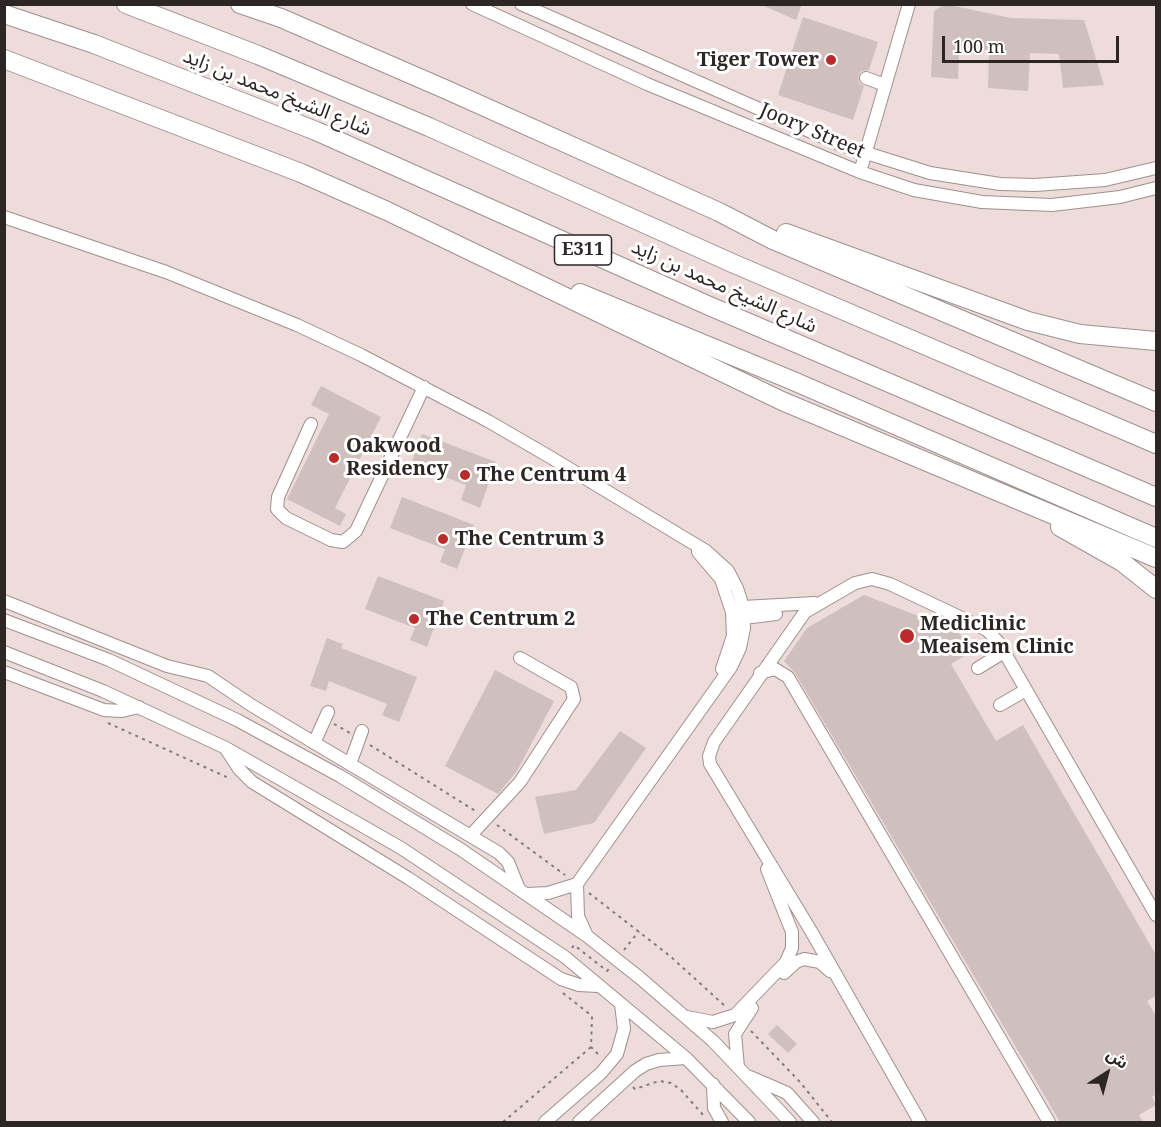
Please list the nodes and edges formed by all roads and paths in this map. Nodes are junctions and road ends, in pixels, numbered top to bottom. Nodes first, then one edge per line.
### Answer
1 (126, 4) edge
2 (240, 4) edge
3 (472, 4) edge
4 (521, 4) edge
5 (909, 4) edge
6 (4, 14) edge
7 (8, 61) edge
8 (866, 78) dead end
9 (885, 85) junction
10 (865, 154) junction
11 (1156, 168) edge
12 (860, 172) junction
13 (1156, 188) edge
14 (719, 212) junction
15 (4, 217) edge
16 (485, 259) junction
17 (1156, 341) edge
18 (424, 387) junction
19 (1156, 402) edge
20 (312, 424) dead end
21 (1156, 444) edge
22 (1005, 492) junction
23 (1156, 498) edge
24 (679, 536) junction
25 (1156, 538) edge
26 (1156, 558) edge
27 (1156, 589) edge
28 (4, 601) edge
29 (816, 603) junction
30 (743, 612) junction
31 (799, 618) junction
32 (4, 620) edge
33 (4, 652) edge
34 (1004, 652) junction
35 (520, 658) dead end
36 (978, 668) dead end
37 (4, 672) edge
38 (760, 673) junction
39 (714, 689) junction
40 (1026, 690) junction
41 (1000, 705) dead end
42 (139, 707) junction
43 (326, 716) joint
44 (102, 721) dead end
45 (361, 735) junction
46 (314, 743) junction
47 (226, 747) junction
48 (350, 764) junction
49 (232, 779) dead end
50 (486, 817) junction
51 (471, 836) junction
52 (758, 845) junction
53 (577, 884) junction
54 (523, 892) junction
55 (1156, 915) edge
56 (587, 936) junction
57 (840, 982) junction
58 (598, 986) junction
59 (555, 987) dead end
60 (621, 1004) junction
61 (686, 1017) junction
62 (739, 1018) junction
63 (591, 1047) junction
64 (686, 1058) junction
65 (609, 1065) junction
66 (742, 1071) junction
67 (625, 1080) junction
68 (713, 1084) junction
69 (503, 1122) edge
70 (544, 1122) edge
71 (579, 1122) edge
72 (710, 1122) edge
73 (722, 1122) edge
74 (749, 1122) edge
75 (790, 1122) edge
76 (813, 1122) edge
77 (832, 1122) edge
78 (920, 1122) edge
79 (1049, 1122) edge

1 - 21 highway, شارع الشيخ محمد بن زايد / E311
2 - 14 highway
3 - 12 street, Joory Street
4 - 10 street, Joory Street
5 - 9 street
6 - 23 highway, شارع الشيخ محمد بن زايد / E311
7 - 16 highway
8 - 9 street
9 - 10 street
10 - 11 street, Joory Street
10 - 12 street
12 - 13 street, Joory Street
14 - 17 highway
14 - 19 highway
15 - 18 street
16 - 22 highway
16 - 25 highway
18 - 20 street
18 - 24 street
22 - 26 highway
22 - 27 highway
24 - 30 street
24 - 39 street
28 - 46 street
29 - 30 street
29 - 31 street
29 - 34 street
30 - 31 street
30 - 39 street
31 - 38 street
32 - 54 street
33 - 42 street
34 - 36 street
34 - 40 street
35 - 50 street
37 - 42 street
38 - 52 street
38 - 79 street
39 - 53 street
40 - 41 street
40 - 55 street
42 - 47 street
43 - 45 path
43 - 46 street
44 - 49 path
45 - 48 street
45 - 50 path
46 - 48 street
47 - 58 street
47 - 58 street
48 - 51 street
50 - 51 street
50 - 53 path
51 - 54 street
52 - 57 street
52 - 62 street
53 - 54 street
53 - 56 street
53 - 62 path
54 - 56 street
56 - 61 street
57 - 62 street
57 - 78 street
58 - 60 street
59 - 63 path
60 - 64 street
60 - 65 street
61 - 62 street
61 - 66 street
62 - 66 street
62 - 77 path
63 - 65 path
63 - 69 path
64 - 67 street
64 - 68 street
65 - 70 street
66 - 75 street
66 - 76 street
67 - 71 street
67 - 72 path
68 - 73 street
68 - 74 street

